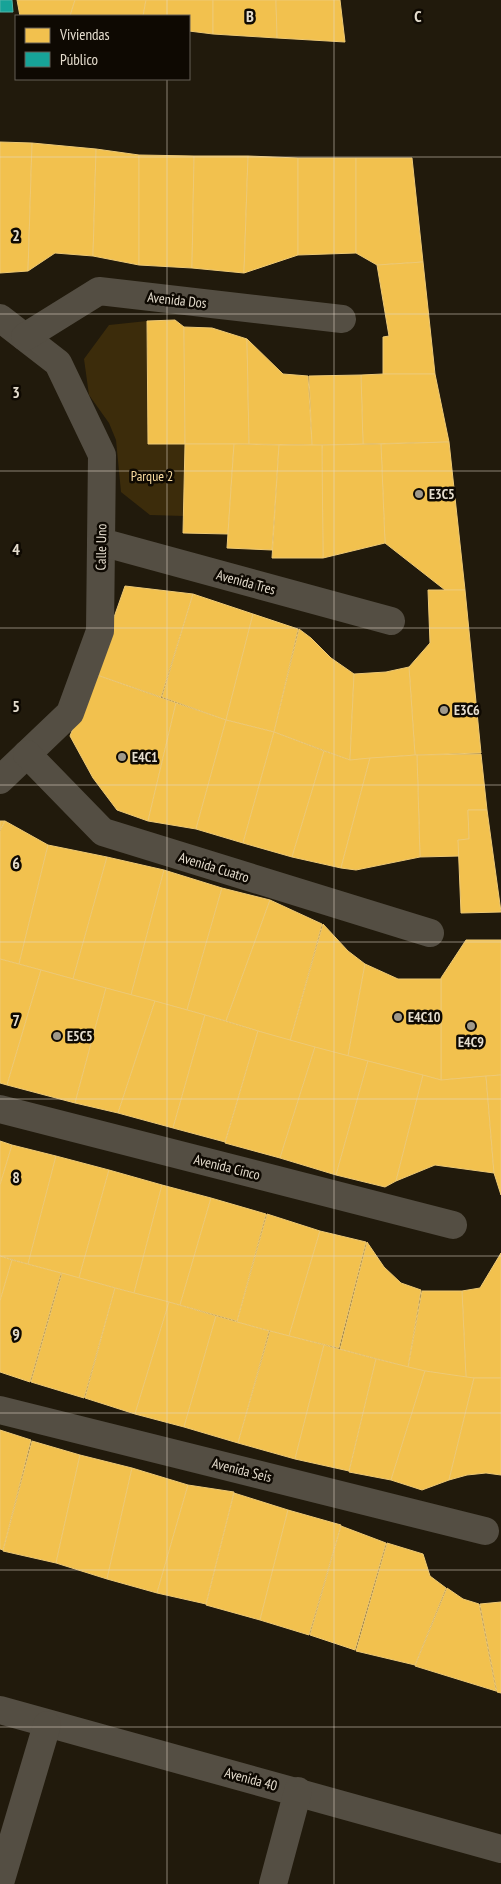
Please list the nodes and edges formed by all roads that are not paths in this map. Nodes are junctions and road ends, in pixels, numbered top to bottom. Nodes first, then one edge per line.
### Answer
1 (0, 318) edge
2 (342, 319) dead end
3 (25, 336) junction
4 (101, 542) junction
5 (392, 621) dead end
6 (27, 754) junction
7 (0, 780) edge
8 (430, 933) dead end
9 (0, 1109) edge
10 (453, 1225) dead end
11 (0, 1410) edge
12 (485, 1531) dead end
13 (0, 1710) edge
14 (47, 1725) junction
15 (298, 1791) junction
16 (501, 1849) edge
17 (0, 1882) edge
18 (272, 1884) edge

1 - 3 street, Calle Uno
2 - 3 street, Avenida Dos
3 - 4 street, Calle Uno
4 - 5 street, Avenida Tres
4 - 6 street, Calle Uno
6 - 7 street, Calle Uno
6 - 8 street, Avenida Cuatro
9 - 10 street, Avenida Cinco
11 - 12 street, Avenida Seis
13 - 14 street, Avenida 40
14 - 15 street, Avenida 40
14 - 17 street
15 - 16 street, Avenida 40
15 - 18 street

